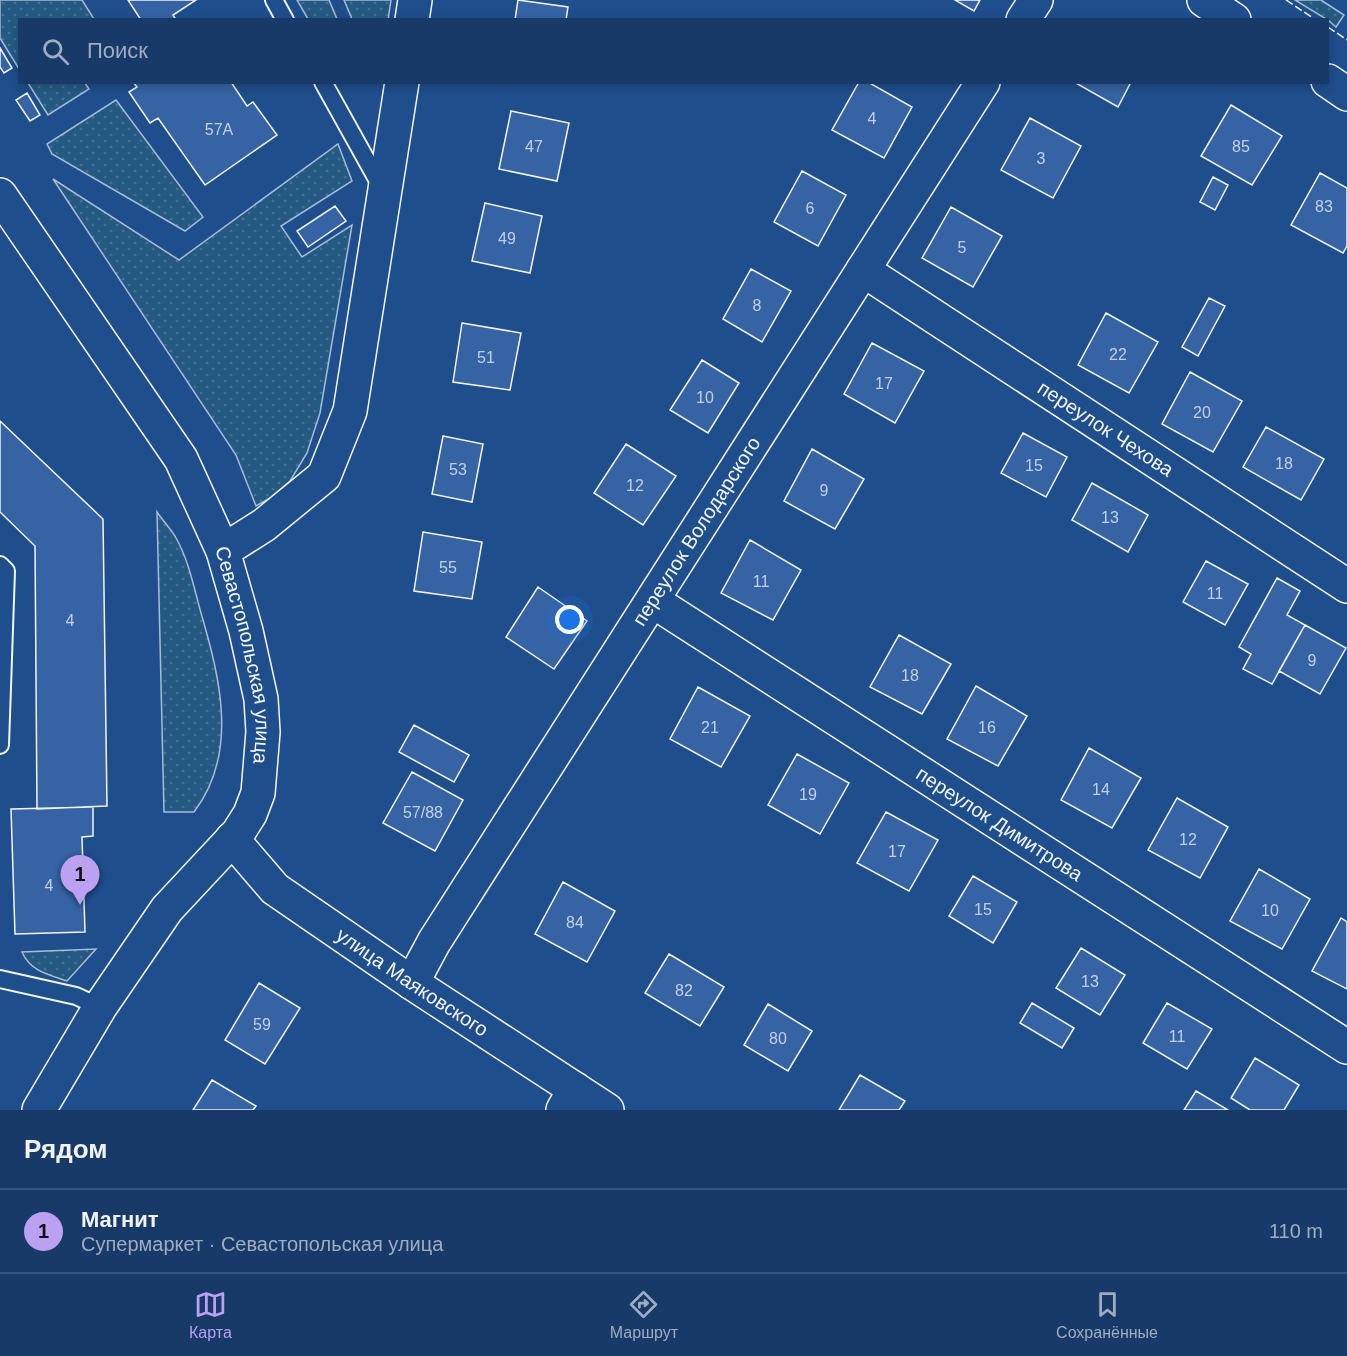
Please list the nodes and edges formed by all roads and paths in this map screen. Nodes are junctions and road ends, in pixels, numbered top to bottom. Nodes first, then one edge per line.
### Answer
1 (274, 0) edge
2 (415, 0) edge
3 (1036, 0) edge
4 (1204, 0) edge
5 (284, 18) edge
6 (412, 18) edge
7 (1024, 18) edge
8 (1231, 18) edge
9 (1329, 82) edge
10 (324, 84) edge
11 (402, 84) edge
12 (982, 84) edge
13 (1347, 94) edge
14 (385, 194) junction
15 (0, 195) edge
16 (863, 270) junction
17 (223, 551) junction
18 (0, 565) edge
19 (1347, 586) edge
20 (653, 601) junction
21 (0, 745) edge
22 (232, 839) junction
23 (0, 979) edge
24 (412, 983) junction
25 (100, 1007) junction
26 (1347, 1047) edge
27 (569, 1100) edge
28 (39, 1110) edge
29 (607, 1110) edge

1 - 5 lane
2 - 6 street
3 - 7 street
4 - 8 street
9 - 13 street
10 - 14 lane
11 - 14 street
12 - 16 street, переулок Володарского
14 - 17 street
15 - 17 street, Севастопольская улица
16 - 19 street, переулок Чехова
16 - 20 street, переулок Володарского
17 - 22 street, Севастопольская улица
18 - 21 lane
20 - 24 street, переулок Володарского
20 - 26 street, переулок Димитрова
22 - 24 street, улица Маяковского
22 - 25 street, Севастопольская улица
23 - 25 lane
24 - 27 street, улица Маяковского
25 - 28 street, Севастопольская улица
27 - 29 street, улица Маяковского

